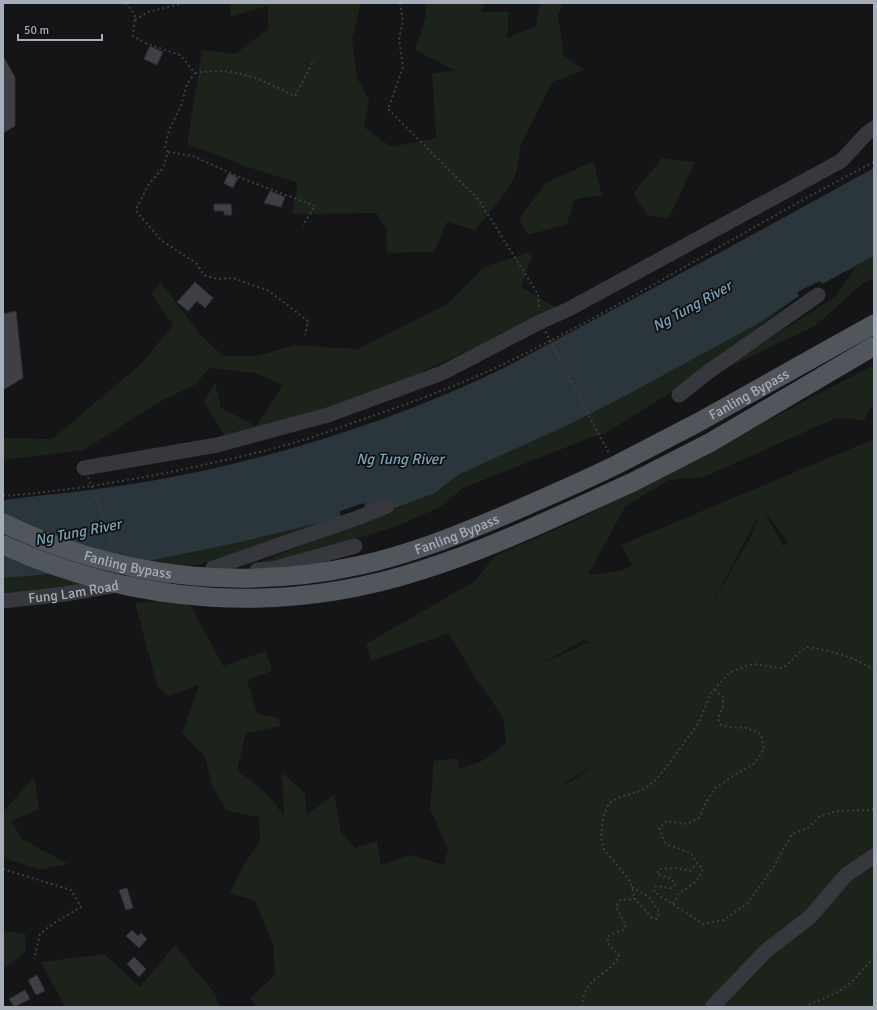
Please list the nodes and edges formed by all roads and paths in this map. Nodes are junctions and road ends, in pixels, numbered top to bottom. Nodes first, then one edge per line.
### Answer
1 (126, 3) edge
2 (184, 3) edge
3 (400, 3) edge
4 (135, 20) junction
5 (314, 60) dead end
6 (196, 73) junction
7 (874, 128) edge
8 (168, 152) junction
9 (303, 226) dead end
10 (818, 295) dead end
11 (874, 324) edge
12 (541, 325) junction
13 (305, 335) dead end
14 (874, 346) edge
15 (679, 395) dead end
16 (601, 438) dead end
17 (86, 473) joint
18 (387, 506) dead end
19 (3, 524) edge
20 (3, 545) edge
21 (355, 546) dead end
22 (115, 550) dead end
23 (213, 568) junction
24 (3, 601) edge
25 (874, 670) edge
26 (714, 690) junction
27 (874, 809) edge
28 (874, 856) edge
29 (696, 863) junction
30 (3, 869) edge
31 (632, 887) junction
32 (635, 899) junction
33 (673, 904) junction
34 (34, 959) dead end
35 (874, 959) edge
36 (582, 1007) edge
37 (712, 1007) edge
38 (804, 1007) edge

1 - 4 path
2 - 4 path
3 - 12 path
4 - 6 path
5 - 6 path
6 - 8 path
7 - 12 lane
8 - 9 path
8 - 13 path
10 - 15 lane
11 - 19 main road, Fanling Bypass, bridge
12 - 16 path, bridge
12 - 17 lane
14 - 20 main road, Fanling Bypass, bridge
17 - 22 path, bridge
18 - 23 lane
21 - 23 lane, Fung Lam Road
23 - 24 lane, Fung Lam Road
25 - 26 path
26 - 29 path
26 - 31 path
27 - 33 path
28 - 37 lane
29 - 33 path
29 - 33 path
30 - 34 path
31 - 32 path
31 - 32 path
32 - 36 path
35 - 38 path

